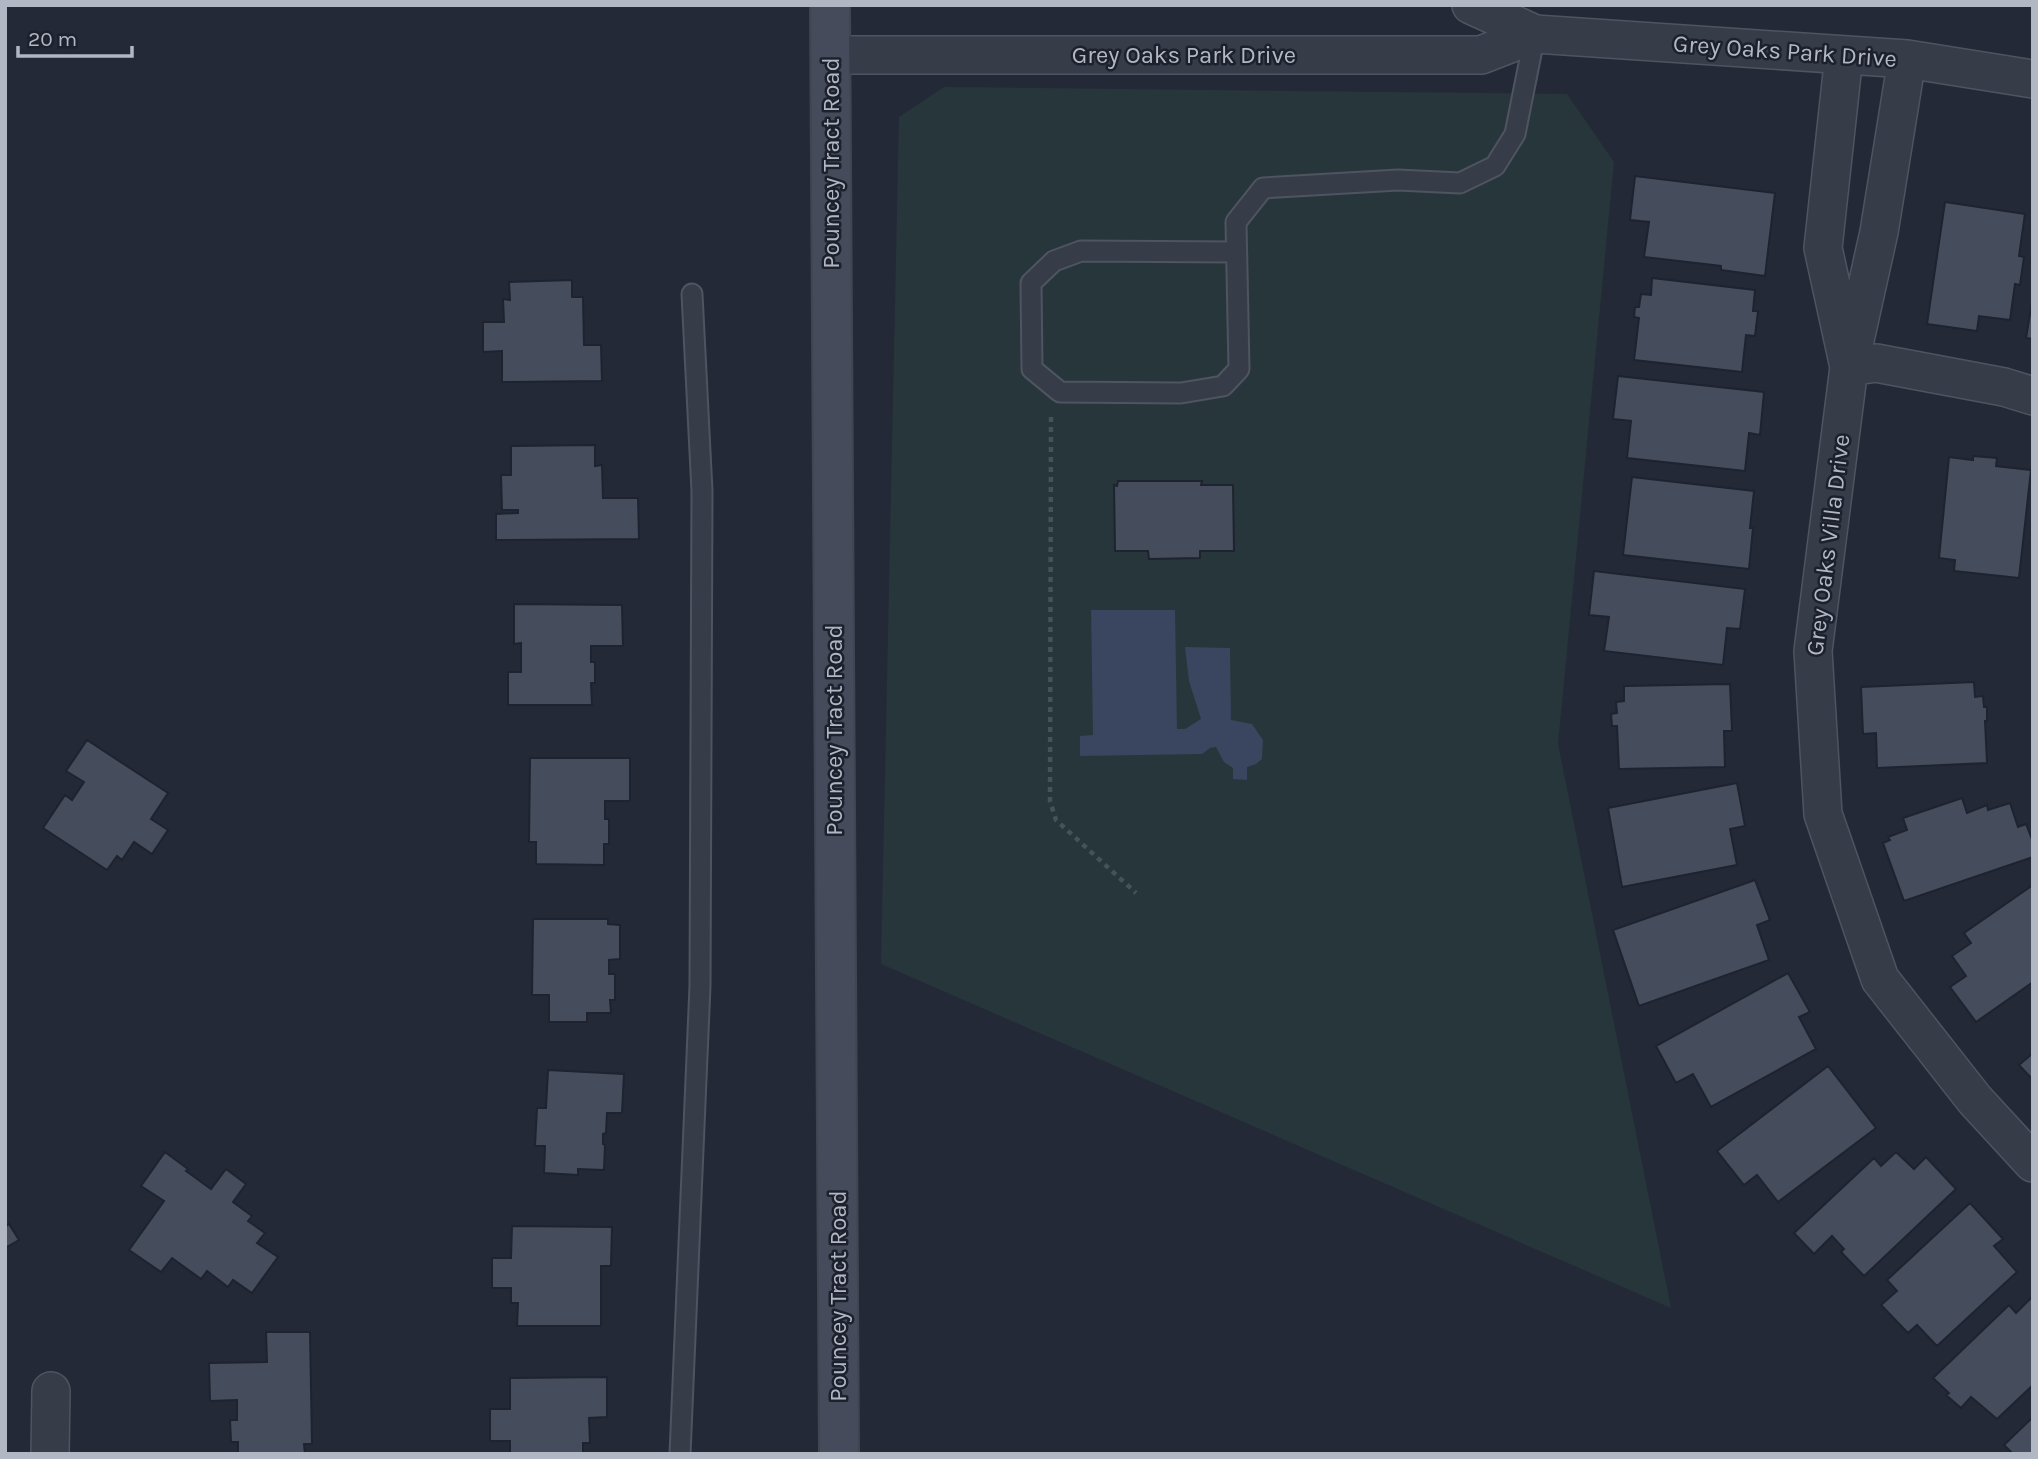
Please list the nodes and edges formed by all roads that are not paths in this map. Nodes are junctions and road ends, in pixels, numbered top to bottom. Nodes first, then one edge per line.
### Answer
1 (830, 5) edge
2 (1471, 5) edge
3 (1535, 34) junction
4 (830, 55) junction
5 (1844, 55) junction
6 (1908, 59) junction
7 (2033, 79) edge
8 (1236, 252) junction
9 (692, 294) dead end
10 (1849, 367) junction
11 (2033, 396) edge
12 (2033, 1163) edge
13 (51, 1391) dead end
14 (50, 1454) edge
15 (680, 1454) edge
16 (839, 1454) edge

1 - 4 main road, Pouncey Tract Road
2 - 3 street, Grey Oaks Park Drive
3 - 4 street, Grey Oaks Park Drive
3 - 5 street, Grey Oaks Park Drive
3 - 8 lane
4 - 16 main road, Pouncey Tract Road
5 - 6 street, Grey Oaks Park Drive
5 - 10 street, Grey Oaks Villa Drive
6 - 7 street, Grey Oaks Park Drive
6 - 10 street, Grey Oaks Villa Drive
8 - 8 lane
9 - 15 lane
10 - 11 street
10 - 12 street, Grey Oaks Villa Drive
13 - 14 street

